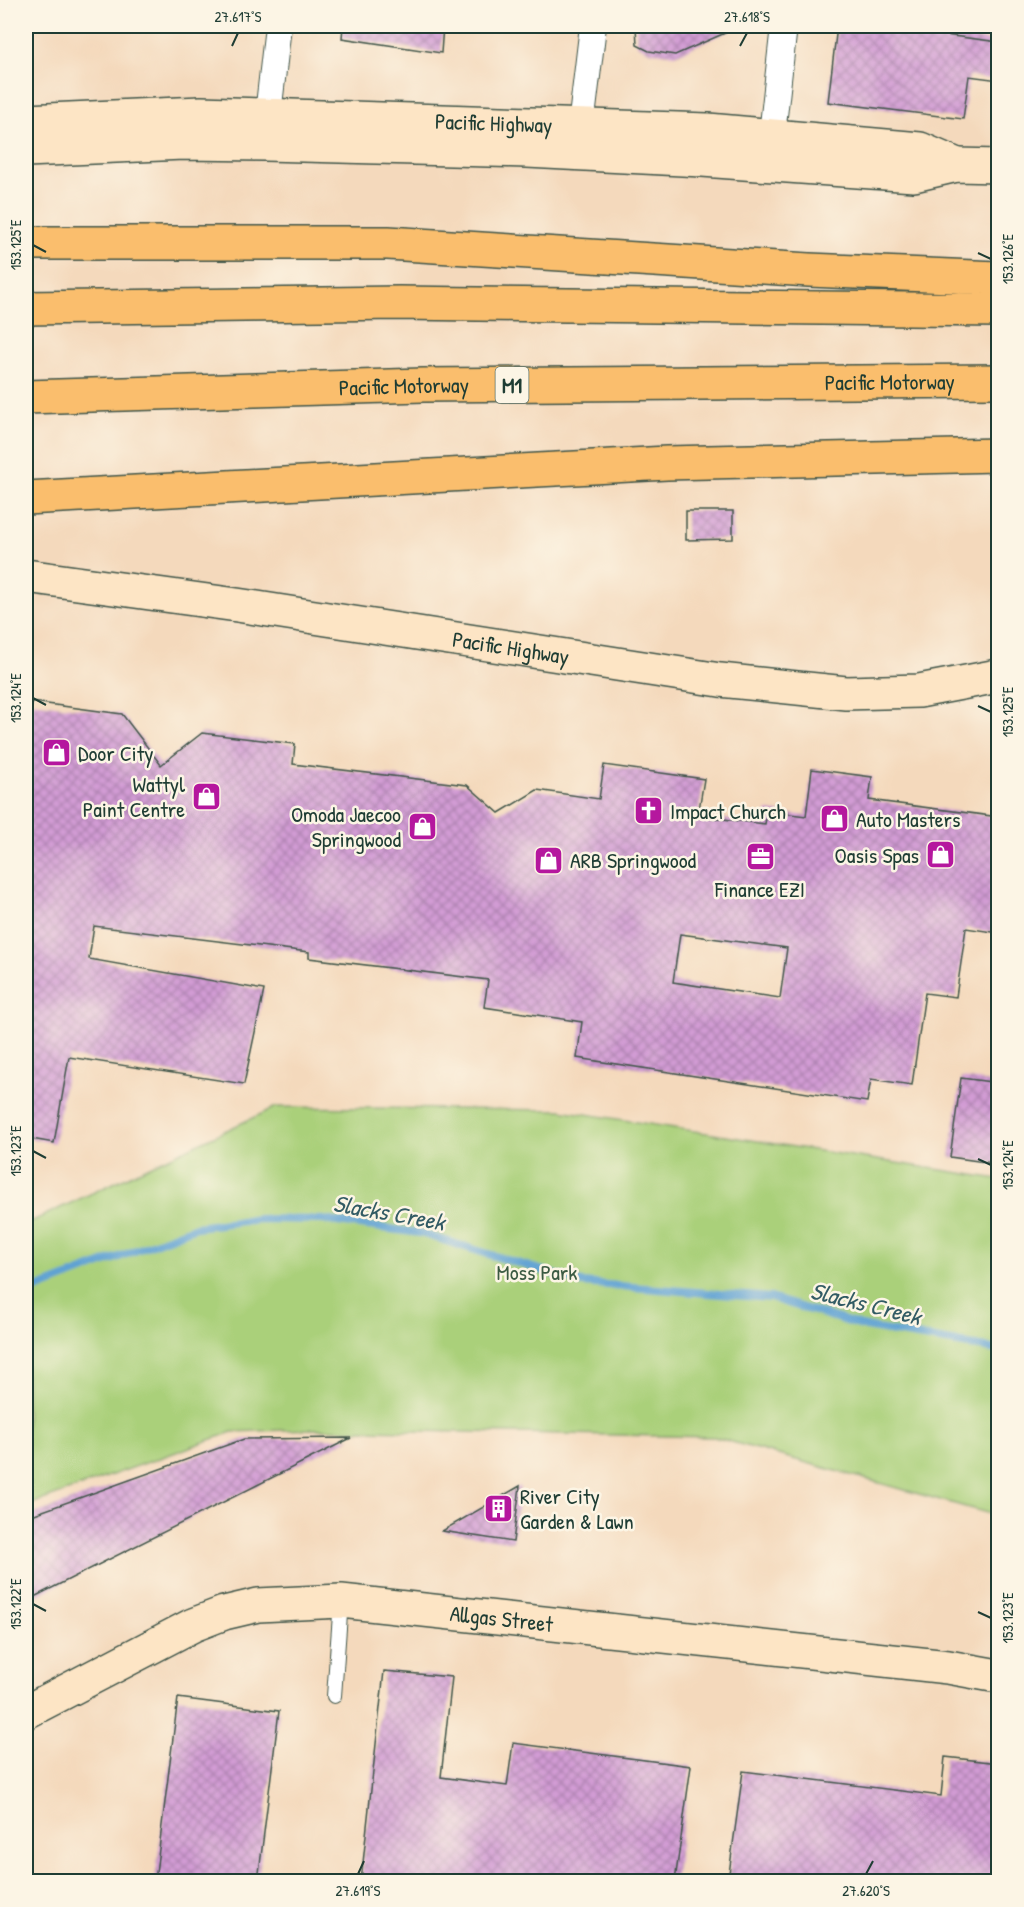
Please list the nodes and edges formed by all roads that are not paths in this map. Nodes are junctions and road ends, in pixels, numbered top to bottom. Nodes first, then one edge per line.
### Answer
1 (278, 26) edge
2 (593, 26) edge
3 (784, 26) edge
4 (26, 121) edge
5 (581, 126) junction
6 (266, 129) junction
7 (26, 150) edge
8 (770, 150) junction
9 (999, 166) edge
10 (26, 243) edge
11 (999, 278) edge
12 (26, 308) edge
13 (999, 310) edge
14 (999, 381) edge
15 (26, 397) edge
16 (999, 455) edge
17 (26, 498) edge
18 (26, 576) edge
19 (999, 676) edge
20 (341, 1601) junction
21 (999, 1676) edge
22 (334, 1696) dead end
23 (26, 1712) edge

1 - 6 street
2 - 5 street
3 - 8 street
4 - 6 street, Pacific Highway
5 - 6 street, Pacific Highway
5 - 8 street, Pacific Highway
6 - 7 street, Pacific Highway
6 - 8 street, Pacific Highway
8 - 9 street, Pacific Highway
10 - 11 highway
12 - 13 highway
14 - 15 highway, Pacific Motorway / M1
16 - 17 highway
18 - 19 street, Pacific Highway
20 - 21 street, Allgas Street
20 - 22 lane
20 - 23 street, Allgas Street

